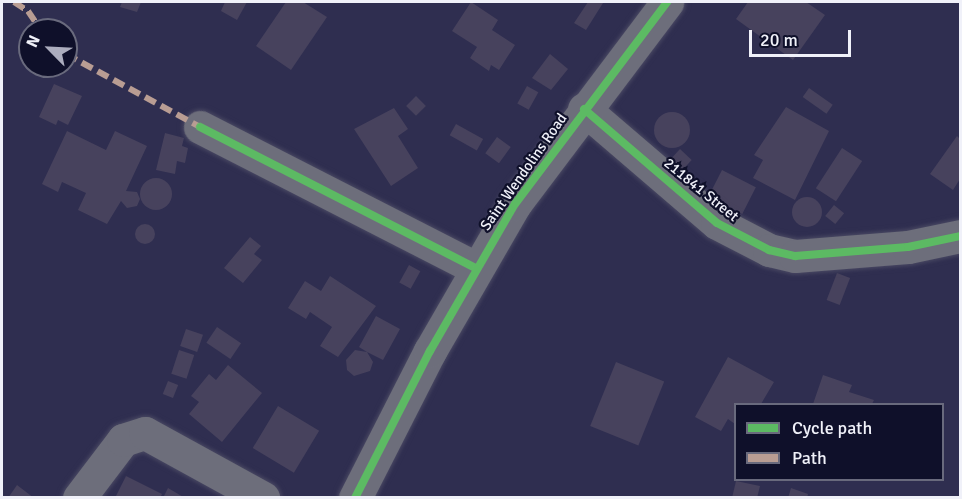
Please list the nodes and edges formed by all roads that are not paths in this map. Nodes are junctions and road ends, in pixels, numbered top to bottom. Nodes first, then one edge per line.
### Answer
1 (663, 3) edge
2 (584, 109) junction
3 (200, 127) dead end
4 (960, 236) edge
5 (476, 268) junction
6 (79, 498) edge
7 (263, 498) edge
8 (355, 498) edge

1 - 2 street, Saint Wendolins Road
2 - 4 street, 211841 Street
2 - 5 street, Saint Wendolins Road
3 - 5 street
5 - 8 street, Saint Wendolins Road
6 - 7 street

